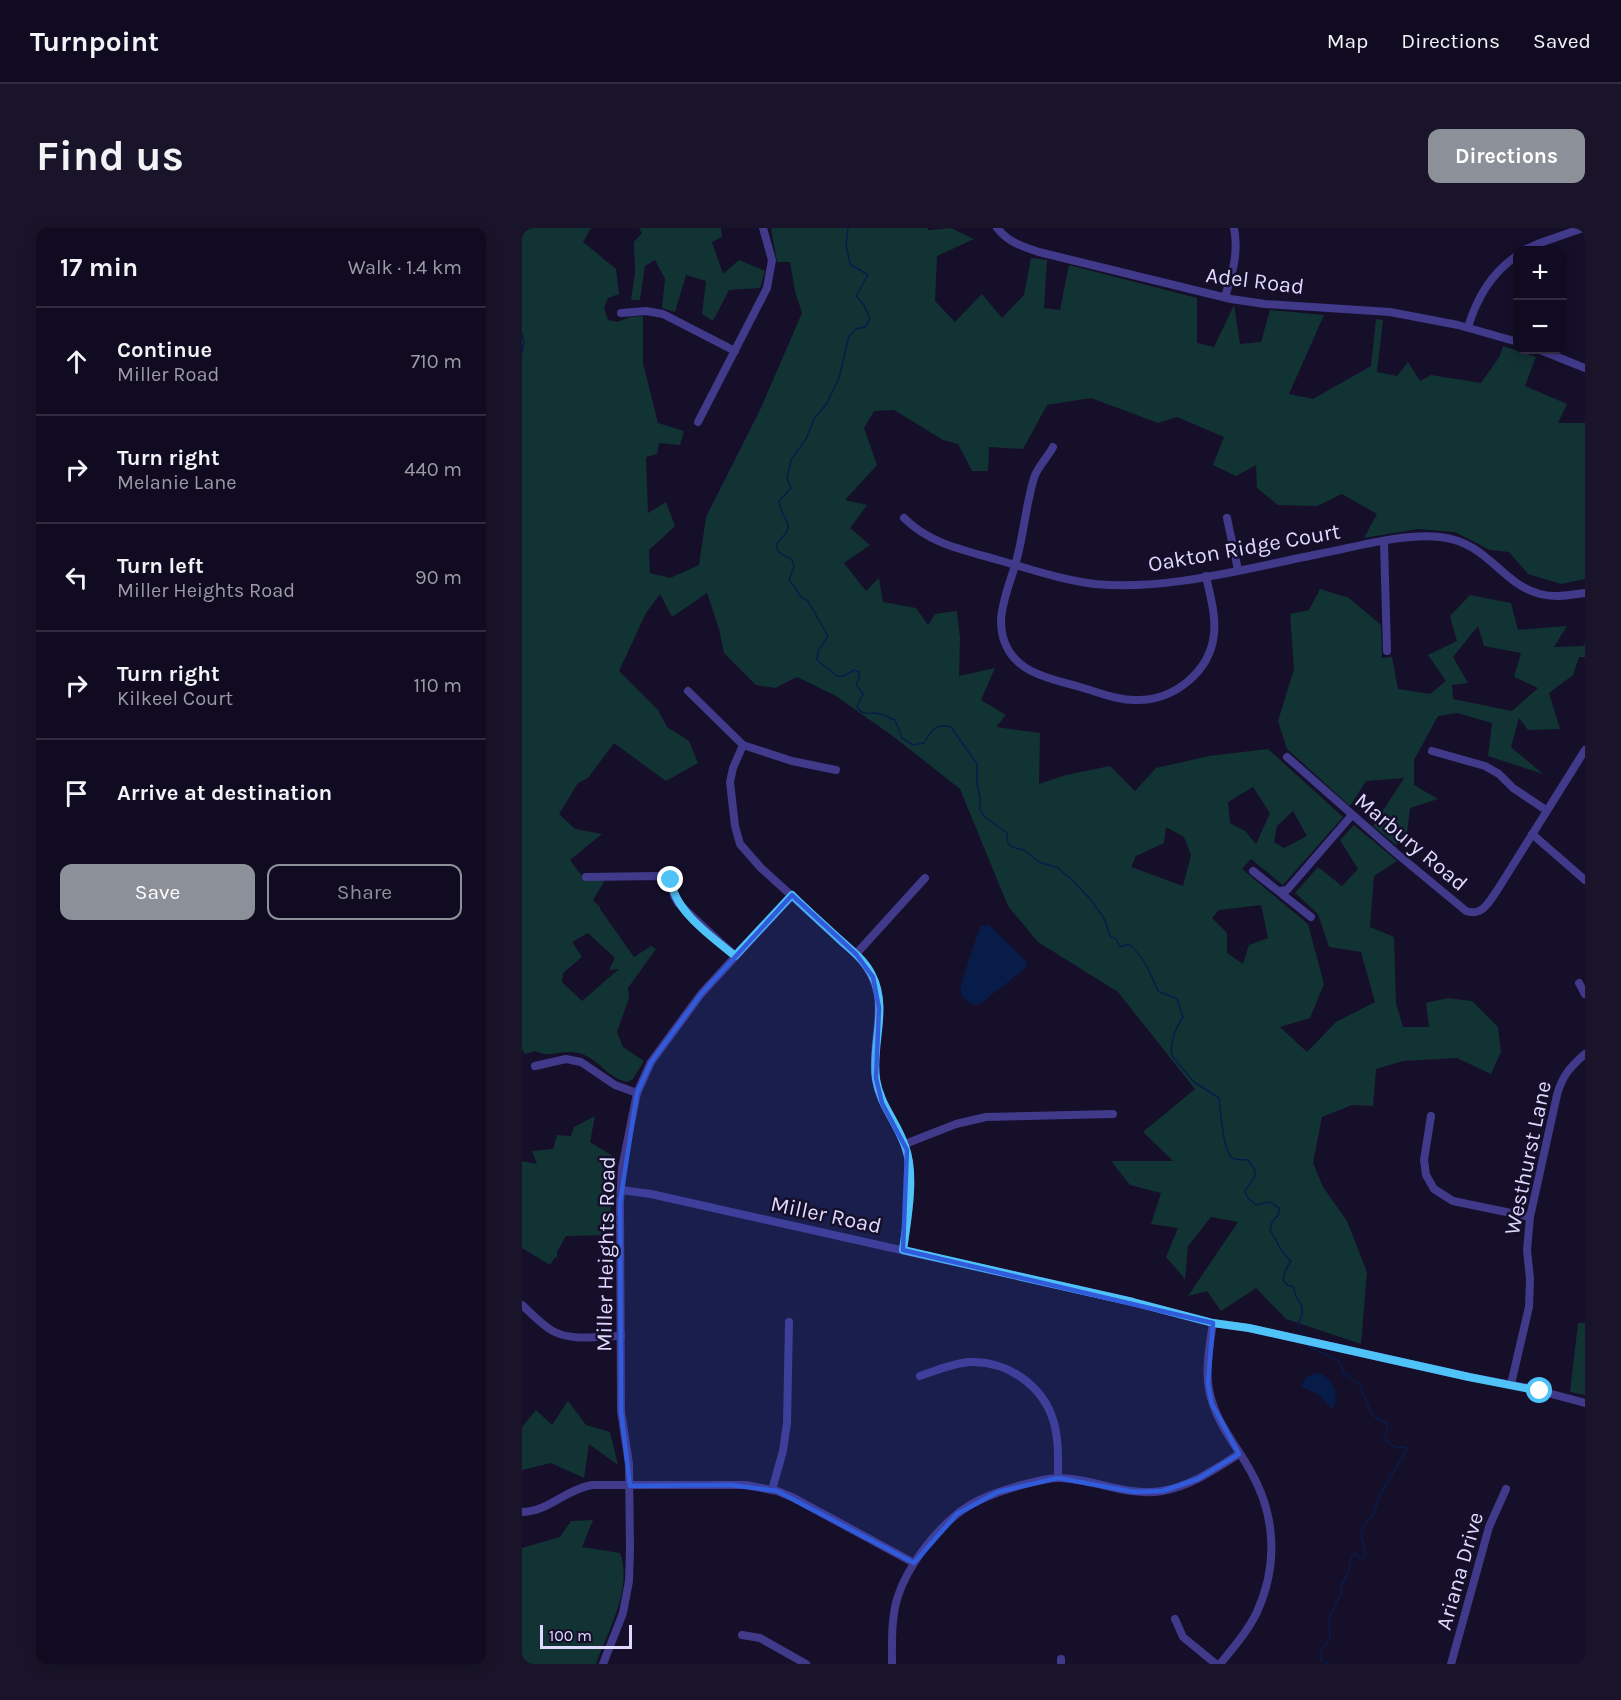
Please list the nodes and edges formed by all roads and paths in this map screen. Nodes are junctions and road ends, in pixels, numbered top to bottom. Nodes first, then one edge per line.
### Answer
1 (763, 228) edge
2 (997, 228) edge
3 (1234, 228) edge
4 (1583, 228) edge
5 (1556, 232) edge
6 (1531, 246) edge
7 (1513, 258) edge
8 (1225, 297) junction
9 (621, 313) dead end
10 (1468, 327) junction
11 (1513, 340) edge
12 (735, 351) junction
13 (1550, 354) edge
14 (1585, 368) edge
15 (698, 422) dead end
16 (1053, 447) dead end
17 (904, 518) dead end
18 (1227, 518) dead end
19 (1384, 542) junction
20 (1015, 565) junction
21 (1238, 570) junction
22 (1206, 576) junction
23 (1585, 593) edge
24 (1387, 651) dead end
25 (688, 691) dead end
26 (743, 745) junction
27 (1585, 750) edge
28 (1432, 751) dead end
29 (1287, 757) dead end
30 (836, 770) dead end
31 (1546, 810) junction
32 (1352, 815) junction
33 (1532, 834) junction
34 (1252, 871) dead end
35 (586, 877) dead end
36 (925, 878) dead end
37 (1585, 880) edge
38 (1280, 891) junction
39 (792, 895) junction
40 (1311, 917) dead end
41 (856, 954) junction
42 (735, 956) junction
43 (1579, 983) dead end
44 (1585, 994) edge
45 (1585, 1054) edge
46 (535, 1066) dead end
47 (637, 1094) junction
48 (1113, 1114) dead end
49 (1431, 1116) dead end
50 (905, 1143) junction
51 (621, 1190) junction
52 (1530, 1217) junction
53 (903, 1250) junction
54 (522, 1305) edge
55 (789, 1322) dead end
56 (1213, 1323) junction
57 (621, 1336) junction
58 (920, 1376) dead end
59 (1511, 1384) junction
60 (1585, 1403) edge
61 (1239, 1454) junction
62 (1058, 1478) junction
63 (630, 1486) junction
64 (1506, 1488) dead end
65 (772, 1490) junction
66 (522, 1512) edge
67 (914, 1563) junction
68 (1175, 1619) dead end
69 (742, 1635) dead end
70 (603, 1664) edge
71 (806, 1664) edge
72 (892, 1664) edge
73 (1218, 1664) edge
74 (1451, 1664) edge

1 - 12 street
2 - 8 street, Adel Road
3 - 8 street
4 - 5 street
5 - 6 street
7 - 10 street
8 - 10 street, Adel Road
9 - 12 street
10 - 11 street, Adel Road
12 - 15 street
13 - 14 street
16 - 20 street
17 - 20 street, Oakton Ridge Court
18 - 21 street
19 - 21 street, Oakton Ridge Court
19 - 23 street, Oakton Ridge Court
19 - 24 street
20 - 22 street, Oakton Ridge Court
20 - 22 street
21 - 22 street, Oakton Ridge Court
25 - 26 street
26 - 30 street
26 - 39 street
27 - 31 street, Marbury Road
28 - 31 street
29 - 32 street, Marbury Road
31 - 33 street, Marbury Road
32 - 33 street, Marbury Road
32 - 38 street
33 - 37 street
34 - 38 street
35 - 42 street
36 - 41 street
38 - 40 street
39 - 41 street
39 - 42 street, Miller Heights Road
41 - 50 street
42 - 47 street, Miller Heights Road
43 - 44 street
45 - 52 street, Westhurst Lane
46 - 47 street
47 - 51 street, Miller Heights Road
48 - 50 street
49 - 52 street
50 - 53 street
51 - 53 street, Miller Road
51 - 57 street, Miller Heights Road
52 - 59 street, Westhurst Lane
53 - 56 street, Miller Road
54 - 57 street
55 - 65 street
56 - 59 street, Miller Road
56 - 61 street
57 - 63 street, Miller Heights Road
58 - 62 street
59 - 60 street, Miller Road
61 - 62 street
61 - 73 street
62 - 67 street
63 - 65 street
63 - 66 street
63 - 70 street, Miller Heights Road
64 - 74 street, Ariana Drive
65 - 67 street
67 - 72 street
68 - 73 street
69 - 71 street

